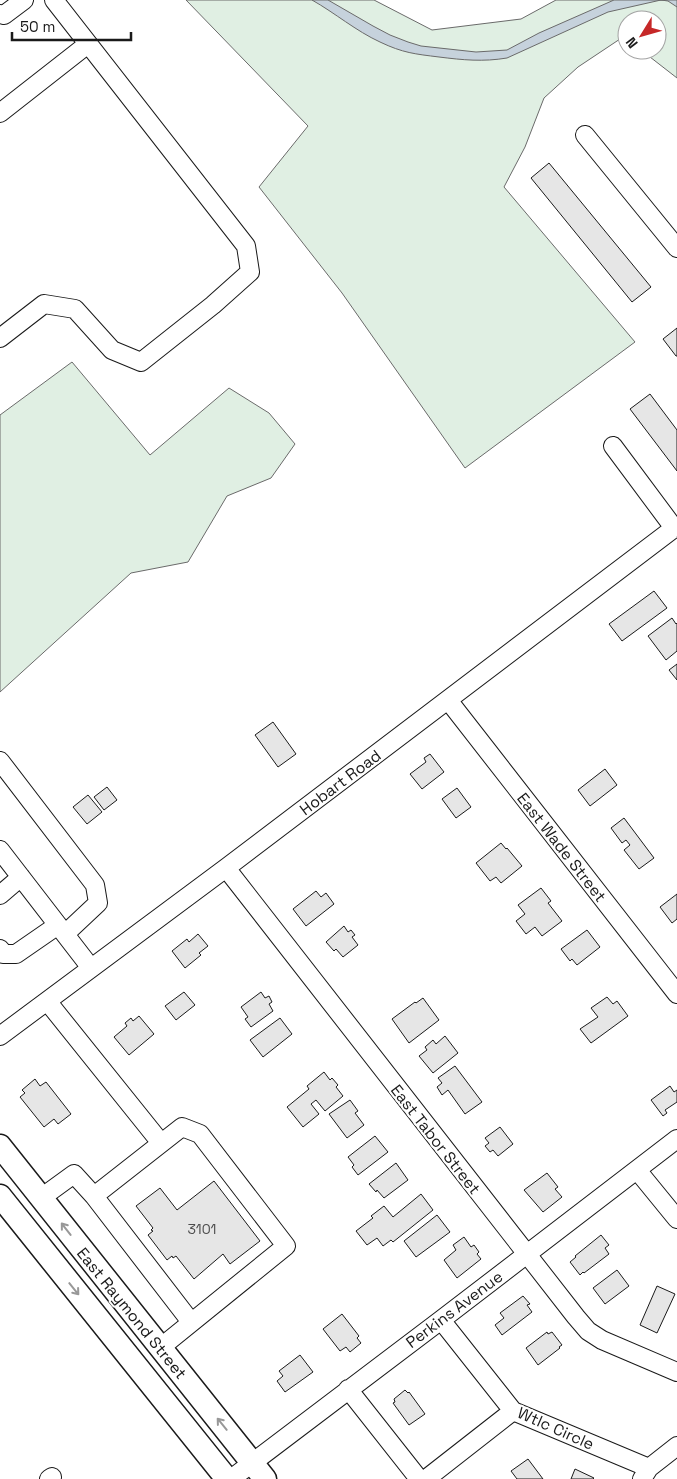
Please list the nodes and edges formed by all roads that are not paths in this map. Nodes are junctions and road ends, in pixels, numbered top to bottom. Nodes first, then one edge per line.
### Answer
1 (24, 0) edge
2 (54, 0) edge
3 (0, 14) edge
4 (88, 44) junction
5 (0, 113) edge
6 (585, 135) dead end
7 (677, 248) edge
8 (0, 338) edge
9 (613, 446) dead end
10 (675, 531) edge
11 (448, 700) junction
12 (0, 761) edge
13 (0, 850) edge
14 (226, 868) junction
15 (21, 877) junction
16 (0, 895) edge
17 (62, 930) junction
18 (0, 949) edge
19 (91, 968) junction
20 (677, 994) edge
21 (47, 1001) junction
22 (0, 1036) edge
23 (677, 1139) edge
24 (160, 1143) junction
25 (0, 1146) edge
26 (637, 1170) junction
27 (0, 1196) edge
28 (94, 1196) junction
29 (41, 1198) junction
30 (677, 1219) edge
31 (525, 1254) junction
32 (441, 1320) junction
33 (191, 1322) junction
34 (160, 1348) junction
35 (677, 1372) edge
36 (348, 1389) junction
37 (513, 1411) junction
38 (677, 1446) edge
39 (258, 1471) edge
40 (646, 1473) edge
41 (229, 1479) edge
42 (419, 1479) edge
43 (426, 1479) edge

1 - 3 street
2 - 4 street
4 - 5 street
4 - 8 street
6 - 7 street
9 - 10 street
10 - 11 street, Hobart Road
11 - 14 street, Hobart Road
11 - 20 street, East Wade Street
12 - 17 street
13 - 15 street
14 - 19 street, Hobart Road
14 - 31 street, East Tabor Street
15 - 16 street
15 - 17 street
17 - 18 street
17 - 19 street
19 - 21 street, Hobart Road
21 - 22 street, Hobart Road
21 - 24 street
23 - 26 street, Perkins Avenue
24 - 28 street
24 - 33 street
25 - 29 main road, East Raymond Street
26 - 30 street
26 - 31 street, Perkins Avenue
27 -> 41 main road, East Raymond Street
28 - 29 street
28 - 33 street
34 -> 29 main road, East Raymond Street
31 - 32 street, Perkins Avenue
31 - 35 street, East Tabor Street
32 - 36 street, Perkins Avenue
32 - 37 street, Wtlc Circle
33 - 34 street
39 -> 34 main road, East Raymond Street
36 - 39 street, Perkins Avenue
36 - 42 street
37 - 40 street, Wtlc Circle
37 - 43 street
38 - 40 street
39 - 41 street, Perkins Avenue

